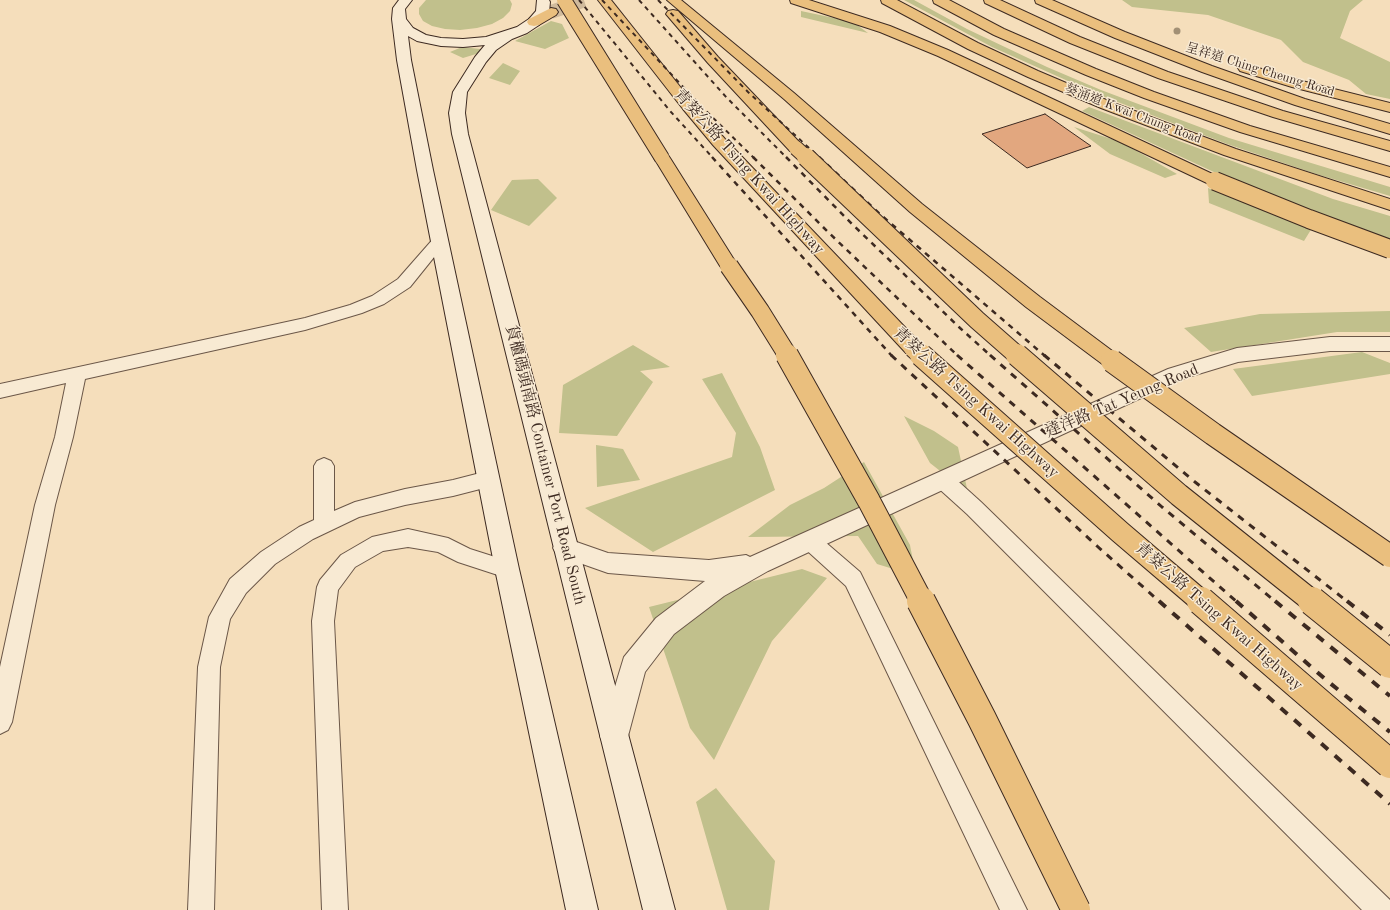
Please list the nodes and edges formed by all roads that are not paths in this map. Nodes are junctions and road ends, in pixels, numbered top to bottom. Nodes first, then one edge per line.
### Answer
1 (543, 0) edge
2 (604, 0) edge
3 (661, 0) edge
4 (673, 0) edge
5 (789, 0) edge
6 (887, 0) edge
7 (939, 0) edge
8 (990, 0) edge
9 (1041, 0) edge
10 (1066, 0) edge
11 (801, 2) edge
12 (557, 6) edge
13 (400, 7) edge
14 (872, 12) dead end
15 (534, 22) junction
16 (507, 36) junction
17 (973, 46) junction
18 (1390, 108) edge
19 (1390, 129) edge
20 (1390, 146) edge
21 (1390, 172) edge
22 (1390, 204) edge
23 (439, 240) junction
24 (1390, 249) edge
25 (1390, 344) edge
26 (77, 374) junction
27 (0, 391) edge
28 (324, 466) dead end
29 (488, 479) junction
30 (943, 480) junction
31 (324, 524) junction
32 (810, 541) junction
33 (565, 548) junction
34 (1390, 556) edge
35 (759, 564) junction
36 (507, 569) junction
37 (1390, 664) edge
38 (0, 722) edge
39 (614, 736) junction
40 (1390, 764) edge
41 (201, 910) edge
42 (335, 910) edge
43 (582, 910) edge
44 (658, 910) edge
45 (1014, 910) edge
46 (1076, 910) edge
47 (1381, 910) edge

1 - 15 street
2 - 40 highway, 青葵公路 Tsing Kwai Highway, bridge
3 - 37 highway, bridge
4 - 34 highway, bridge
5 - 11 highway
6 - 17 highway, 葵涌道 Kwai Chung Road
7 - 21 highway, 葵涌道 Kwai Chung Road
8 - 20 highway
9 - 19 highway
10 - 18 highway, 呈祥道 Ching Cheung Road
11 - 24 highway, bridge
12 - 15 highway
12 - 46 highway, bridge
13 - 16 street
13 - 23 street
14 - 17 highway
15 - 16 street
16 - 33 street, 貨櫃碼頭南路 Container Port Road South
17 - 22 highway, 葵涌道 Kwai Chung Road
23 - 26 lane
23 - 29 street
25 - 30 street, 達洋路 Tat Yeung Road
26 - 27 lane
26 - 38 lane
28 - 31 lane
29 - 31 lane
29 - 36 street
30 - 32 street, 達洋路 Tat Yeung Road
30 - 47 lane
31 - 41 lane
32 - 35 street, 達洋路 Tat Yeung Road
32 - 45 lane
33 - 35 street, 達洋路 Tat Yeung Road
33 - 39 street, 貨櫃碼頭南路 Container Port Road South
35 - 39 street, 達洋路 Tat Yeung Road
36 - 42 lane
36 - 43 street
39 - 44 street, 貨櫃碼頭南路 Container Port Road South

